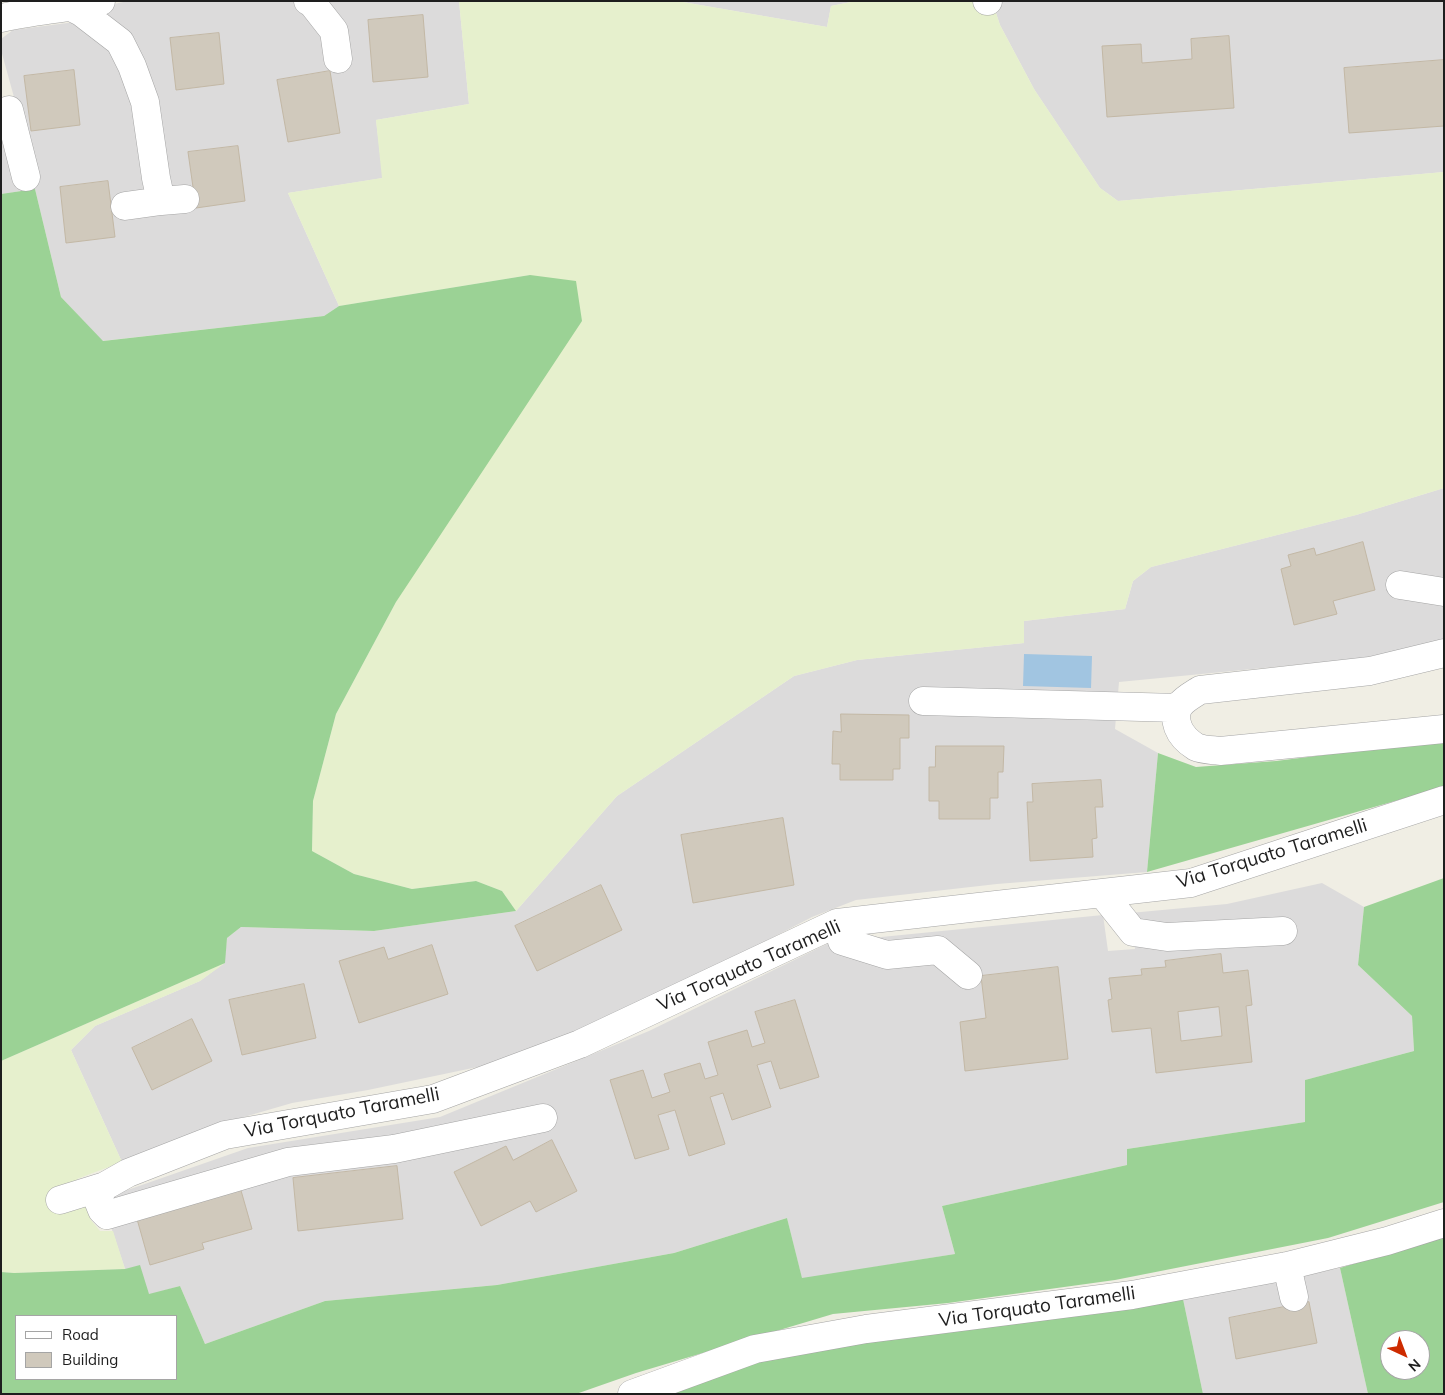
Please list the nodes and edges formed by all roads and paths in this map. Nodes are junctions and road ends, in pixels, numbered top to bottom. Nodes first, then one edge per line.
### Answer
1 (101, 1) edge
2 (308, 1) edge
3 (71, 7) junction
4 (1, 18) edge
5 (338, 59) dead end
6 (9, 110) dead end
7 (26, 177) dead end
8 (159, 202) dead end
9 (1400, 585) dead end
10 (1444, 592) edge
11 (1444, 653) edge
12 (923, 701) dead end
13 (1178, 708) junction
14 (1444, 729) edge
15 (1444, 800) edge
16 (1102, 893) junction
17 (837, 922) junction
18 (1283, 931) dead end
19 (968, 975) dead end
20 (543, 1118) dead end
21 (105, 1186) junction
22 (60, 1200) dead end
23 (1444, 1224) edge
24 (1287, 1266) junction
25 (1294, 1296) dead end
26 (632, 1394) edge

1 - 3 street
2 - 5 street
3 - 4 street
3 - 8 street
6 - 7 street
9 - 10 street
11 - 13 street
12 - 13 street
13 - 14 street
15 - 16 street, Via Torquato Taramelli
16 - 17 street, Via Torquato Taramelli
16 - 18 street
17 - 19 street
17 - 21 street, Via Torquato Taramelli
20 - 21 street
21 - 22 street, Via Torquato Taramelli
23 - 24 street, Via Torquato Taramelli
24 - 25 street
24 - 26 street, Via Torquato Taramelli

